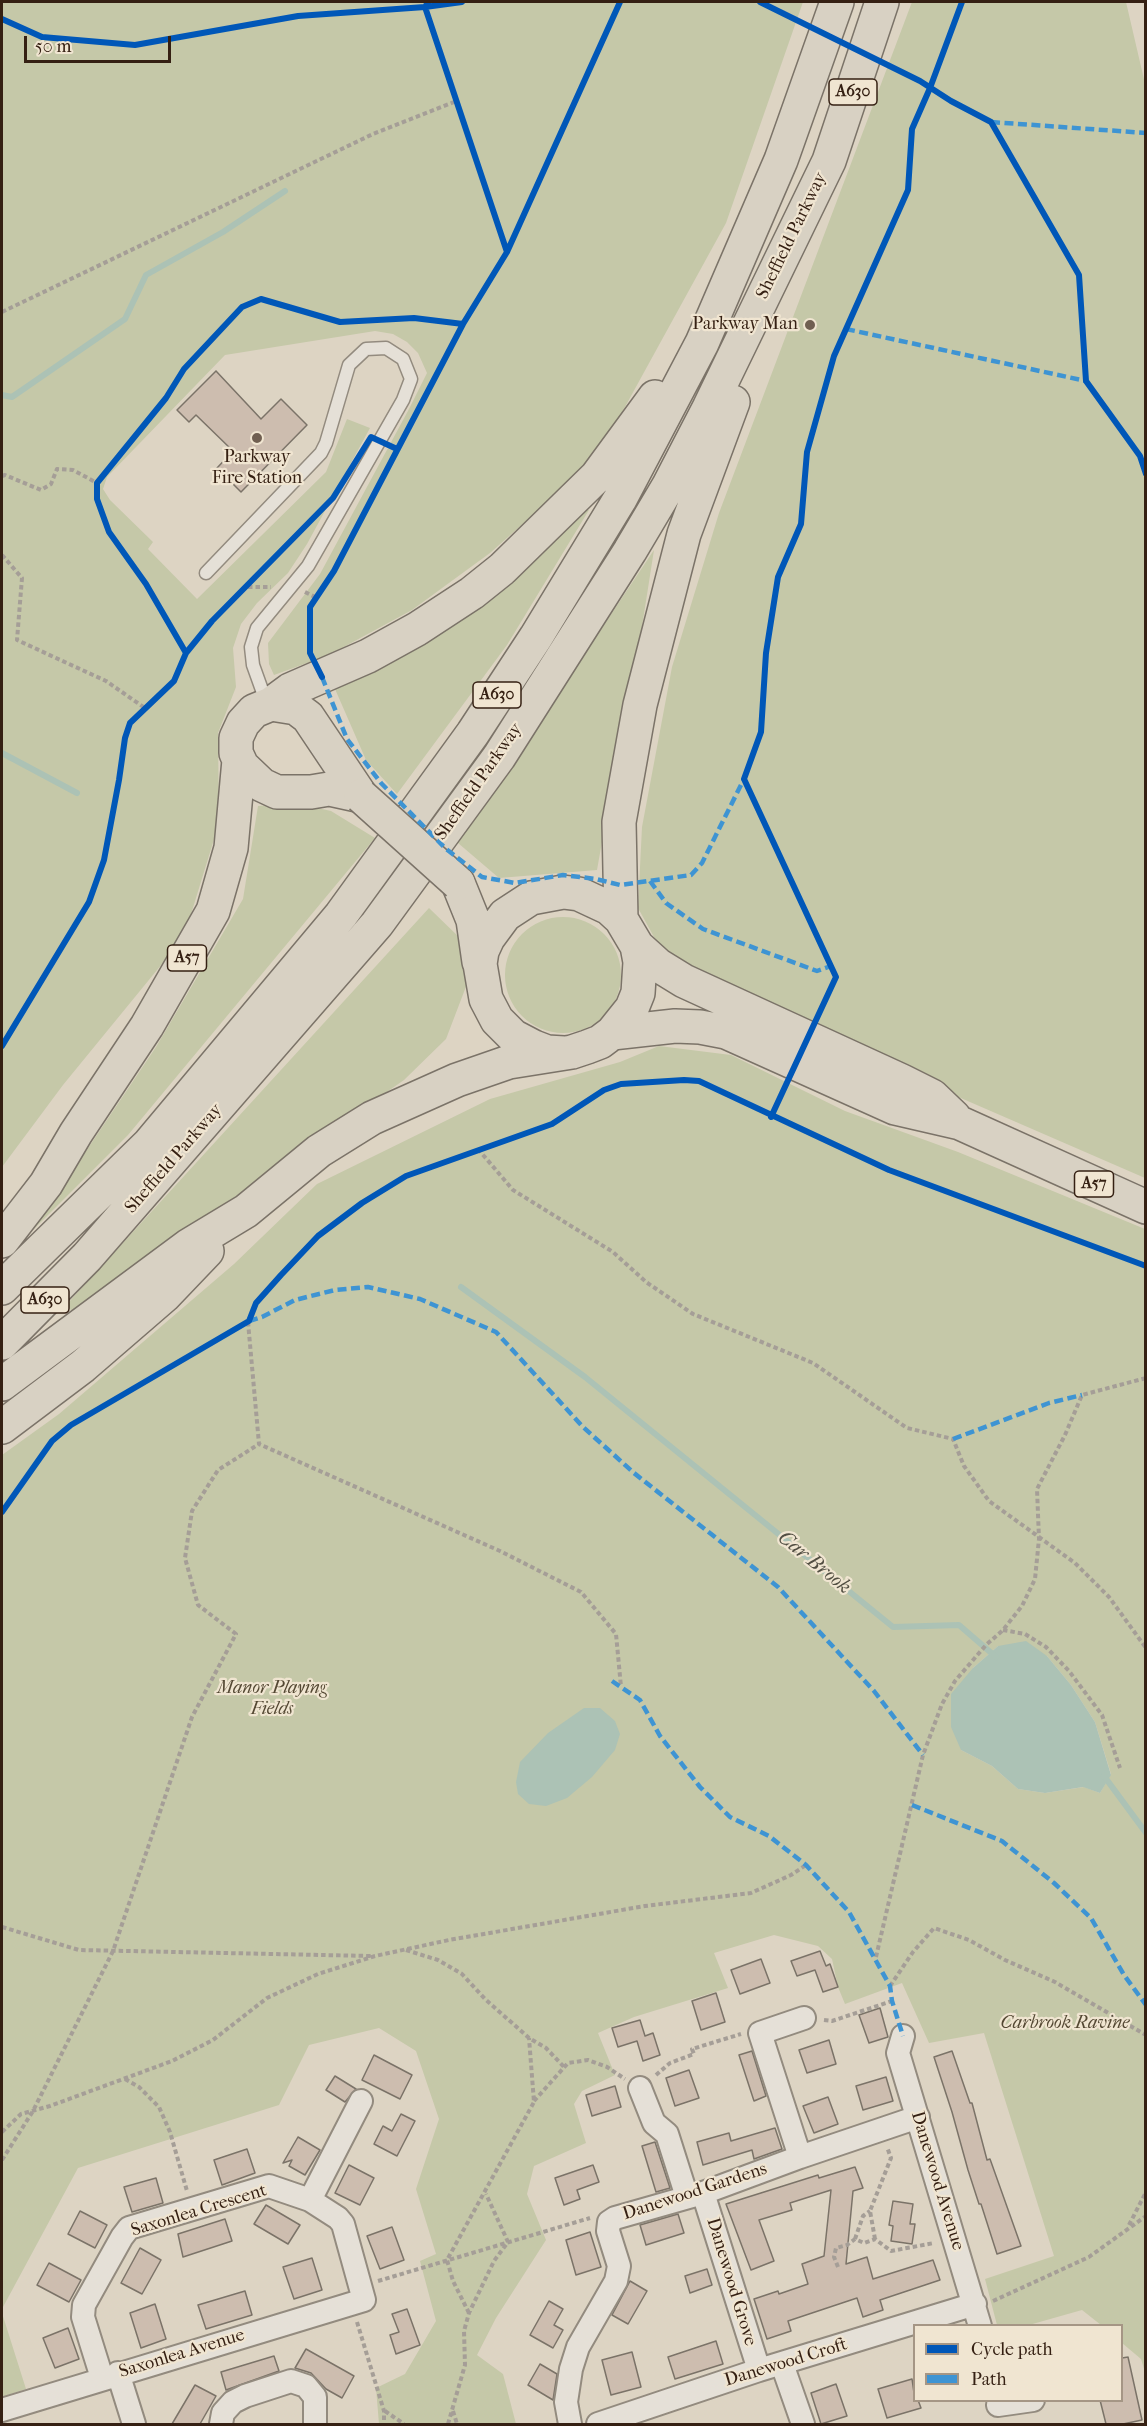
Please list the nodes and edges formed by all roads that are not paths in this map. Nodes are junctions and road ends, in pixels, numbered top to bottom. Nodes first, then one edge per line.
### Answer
1 (837, 2) edge
2 (882, 2) edge
3 (781, 160) junction
4 (829, 161) junction
5 (206, 573) dead end
6 (269, 704) junction
7 (239, 760) junction
8 (361, 796) junction
9 (458, 883) junction
10 (515, 908) junction
11 (629, 933) junction
12 (480, 964) junction
13 (612, 1033) junction
14 (564, 1053) junction
15 (960, 1123) junction
16 (76, 1133) junction
17 (1146, 1207) edge
18 (2, 1209) edge
19 (246, 1211) junction
20 (2, 1241) edge
21 (2, 1288) edge
22 (2, 1343) edge
23 (2, 1384) edge
24 (2, 1428) edge
25 (804, 2018) road end
26 (903, 2037) dead end
27 (640, 2088) road end
28 (361, 2102) dead end
29 (918, 2117) junction
30 (800, 2157) junction
31 (695, 2195) junction
32 (310, 2200) junction
33 (358, 2297) joint
34 (978, 2315) edge
35 (942, 2324) edge
36 (913, 2331) edge
37 (782, 2364) junction
38 (759, 2370) junction
39 (110, 2375) junction
40 (1026, 2402) edge
41 (2, 2410) edge
42 (999, 2410) edge
43 (628, 2420) edge
44 (134, 2424) edge
45 (221, 2424) edge
46 (315, 2424) edge
47 (570, 2424) edge
48 (598, 2424) edge
49 (803, 2424) edge

1 - 3 highway, Sheffield Parkway / A630
2 - 4 highway, Sheffield Parkway / A630
3 - 6 highway
3 - 21 highway, Sheffield Parkway / A630
4 - 11 highway
4 - 22 highway, Sheffield Parkway / A630
5 - 6 lane
6 - 7 highway, A57
6 - 8 highway, A57
7 - 8 highway, A57
7 - 16 highway, A57
8 - 9 highway, A57, bridge
9 - 10 highway, A57
9 - 12 highway, A57
10 - 11 highway, A57
10 - 12 highway, A57
11 - 13 highway, A57
11 - 15 highway, A57
12 - 14 highway, A57
13 - 14 highway, A57
13 - 15 highway, A57
14 - 19 highway, A57
15 - 17 highway, A57
16 - 18 highway
16 - 20 highway, A57
19 - 23 highway, A57
19 - 24 highway
25 - 30 street
26 - 29 street, Danewood Avenue
27 - 31 street, Danewood Grove
28 - 32 street
29 - 30 street, Danewood Gardens
29 - 34 street, Danewood Avenue
30 - 31 street, Danewood Gardens
31 - 38 street, Danewood Grove
31 - 47 street, Danewood Gardens
32 - 33 street, Saxonlea Crescent
32 - 39 street, Saxonlea Crescent
33 - 39 street, Saxonlea Avenue
34 - 35 street, Danewood Croft
36 - 37 street, Danewood Croft
37 - 38 street, Danewood Croft
37 - 49 street
38 - 43 street, Danewood Croft
39 - 41 street, Saxonlea Avenue
39 - 44 street, Saxonlea Crescent
40 - 42 street
43 - 48 street, Danewood Croft
45 - 46 street

